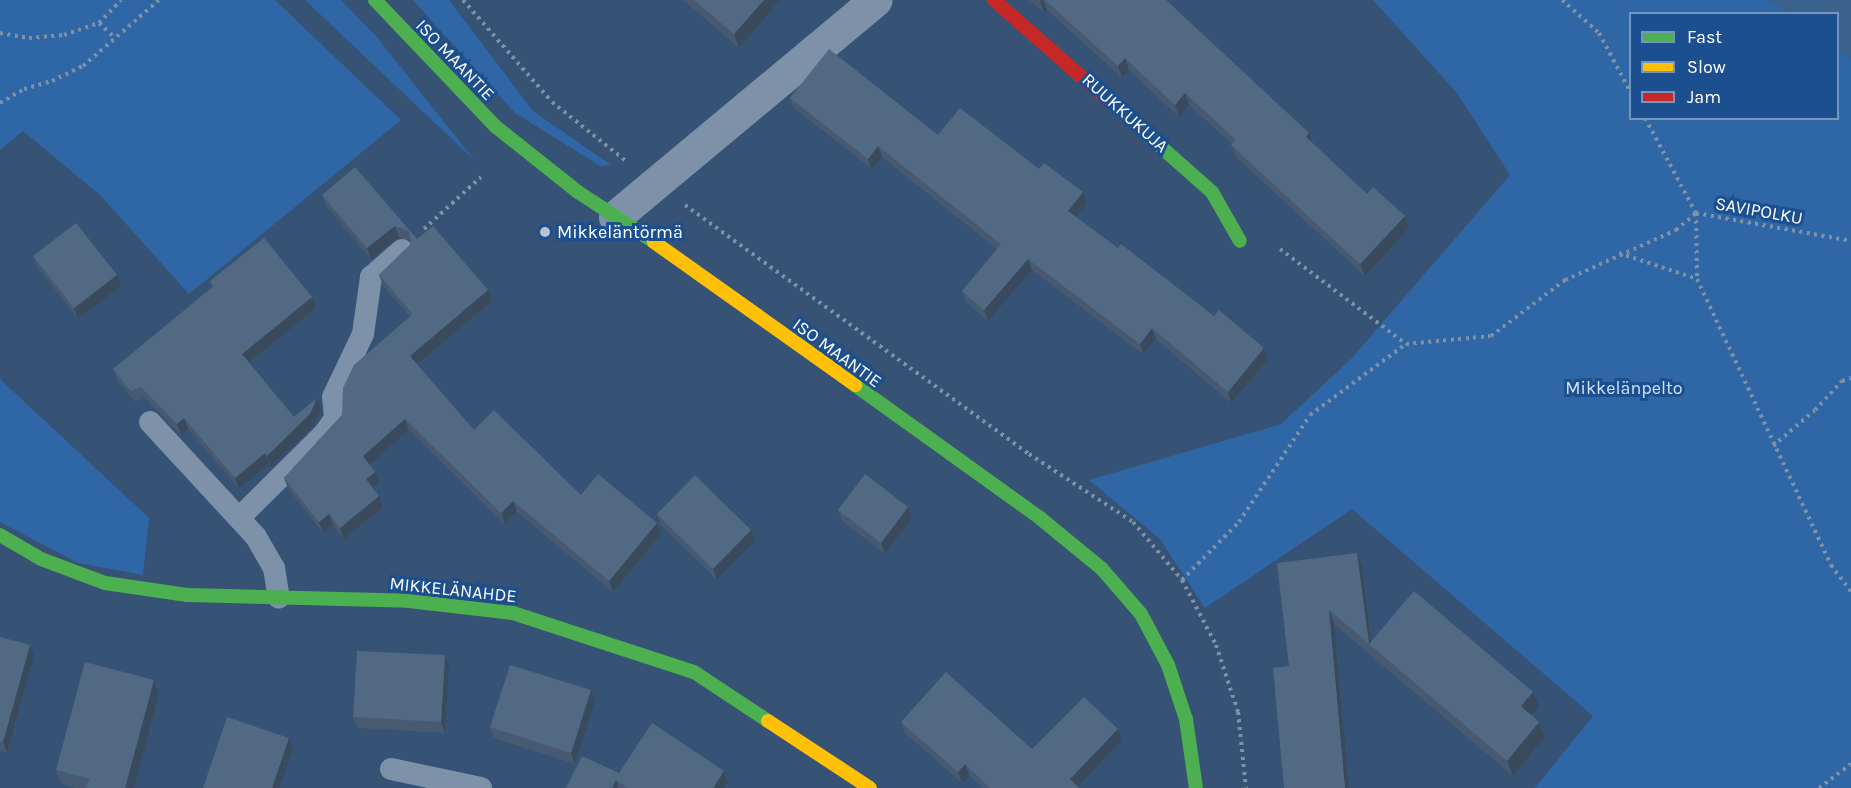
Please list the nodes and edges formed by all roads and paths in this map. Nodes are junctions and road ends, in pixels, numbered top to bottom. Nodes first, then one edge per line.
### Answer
1 (121, 0) edge
2 (159, 0) edge
3 (375, 0) edge
4 (875, 0) edge
5 (994, 0) edge
6 (1562, 0) edge
7 (99, 23) junction
8 (0, 33) edge
9 (113, 36) junction
10 (1629, 89) edge
11 (0, 103) edge
12 (1646, 120) edge
13 (481, 177) dead end
14 (1696, 213) junction
15 (615, 217) junction
16 (1240, 241) dead end
17 (1851, 241) edge
18 (1280, 249) dead end
19 (402, 250) joint
20 (1618, 253) junction
21 (1697, 279) junction
22 (1406, 344) junction
23 (1851, 378) edge
24 (150, 422) dead end
25 (1773, 446) junction
26 (238, 518) junction
27 (0, 535) edge
28 (1182, 580) dead end
29 (1851, 592) edge
30 (279, 598) junction
31 (1851, 764) edge
32 (391, 769) dead end
33 (481, 788) edge
34 (870, 788) edge
35 (1196, 788) edge
36 (1819, 788) edge

1 - 7 path
2 - 9 path
3 - 15 street, ISO MAANTIE
4 - 15 street
5 - 16 street, RUUKKUKUJA
6 - 10 path
7 - 8 path
7 - 9 path
9 - 11 path
12 - 14 path, SAVIPOLKU
13 - 19 path
14 - 17 path, SAVIPOLKU
14 - 20 path
14 - 21 path
15 - 35 street, ISO MAANTIE
18 - 22 path
19 - 26 lane
20 - 21 path
20 - 22 path
21 - 25 path
22 - 28 path
23 - 25 path
24 - 26 lane
25 - 29 path
26 - 30 lane
27 - 30 street, MIKKELÄNAHDE
30 - 34 street, MIKKELÄNAHDE
31 - 36 path
32 - 33 lane

